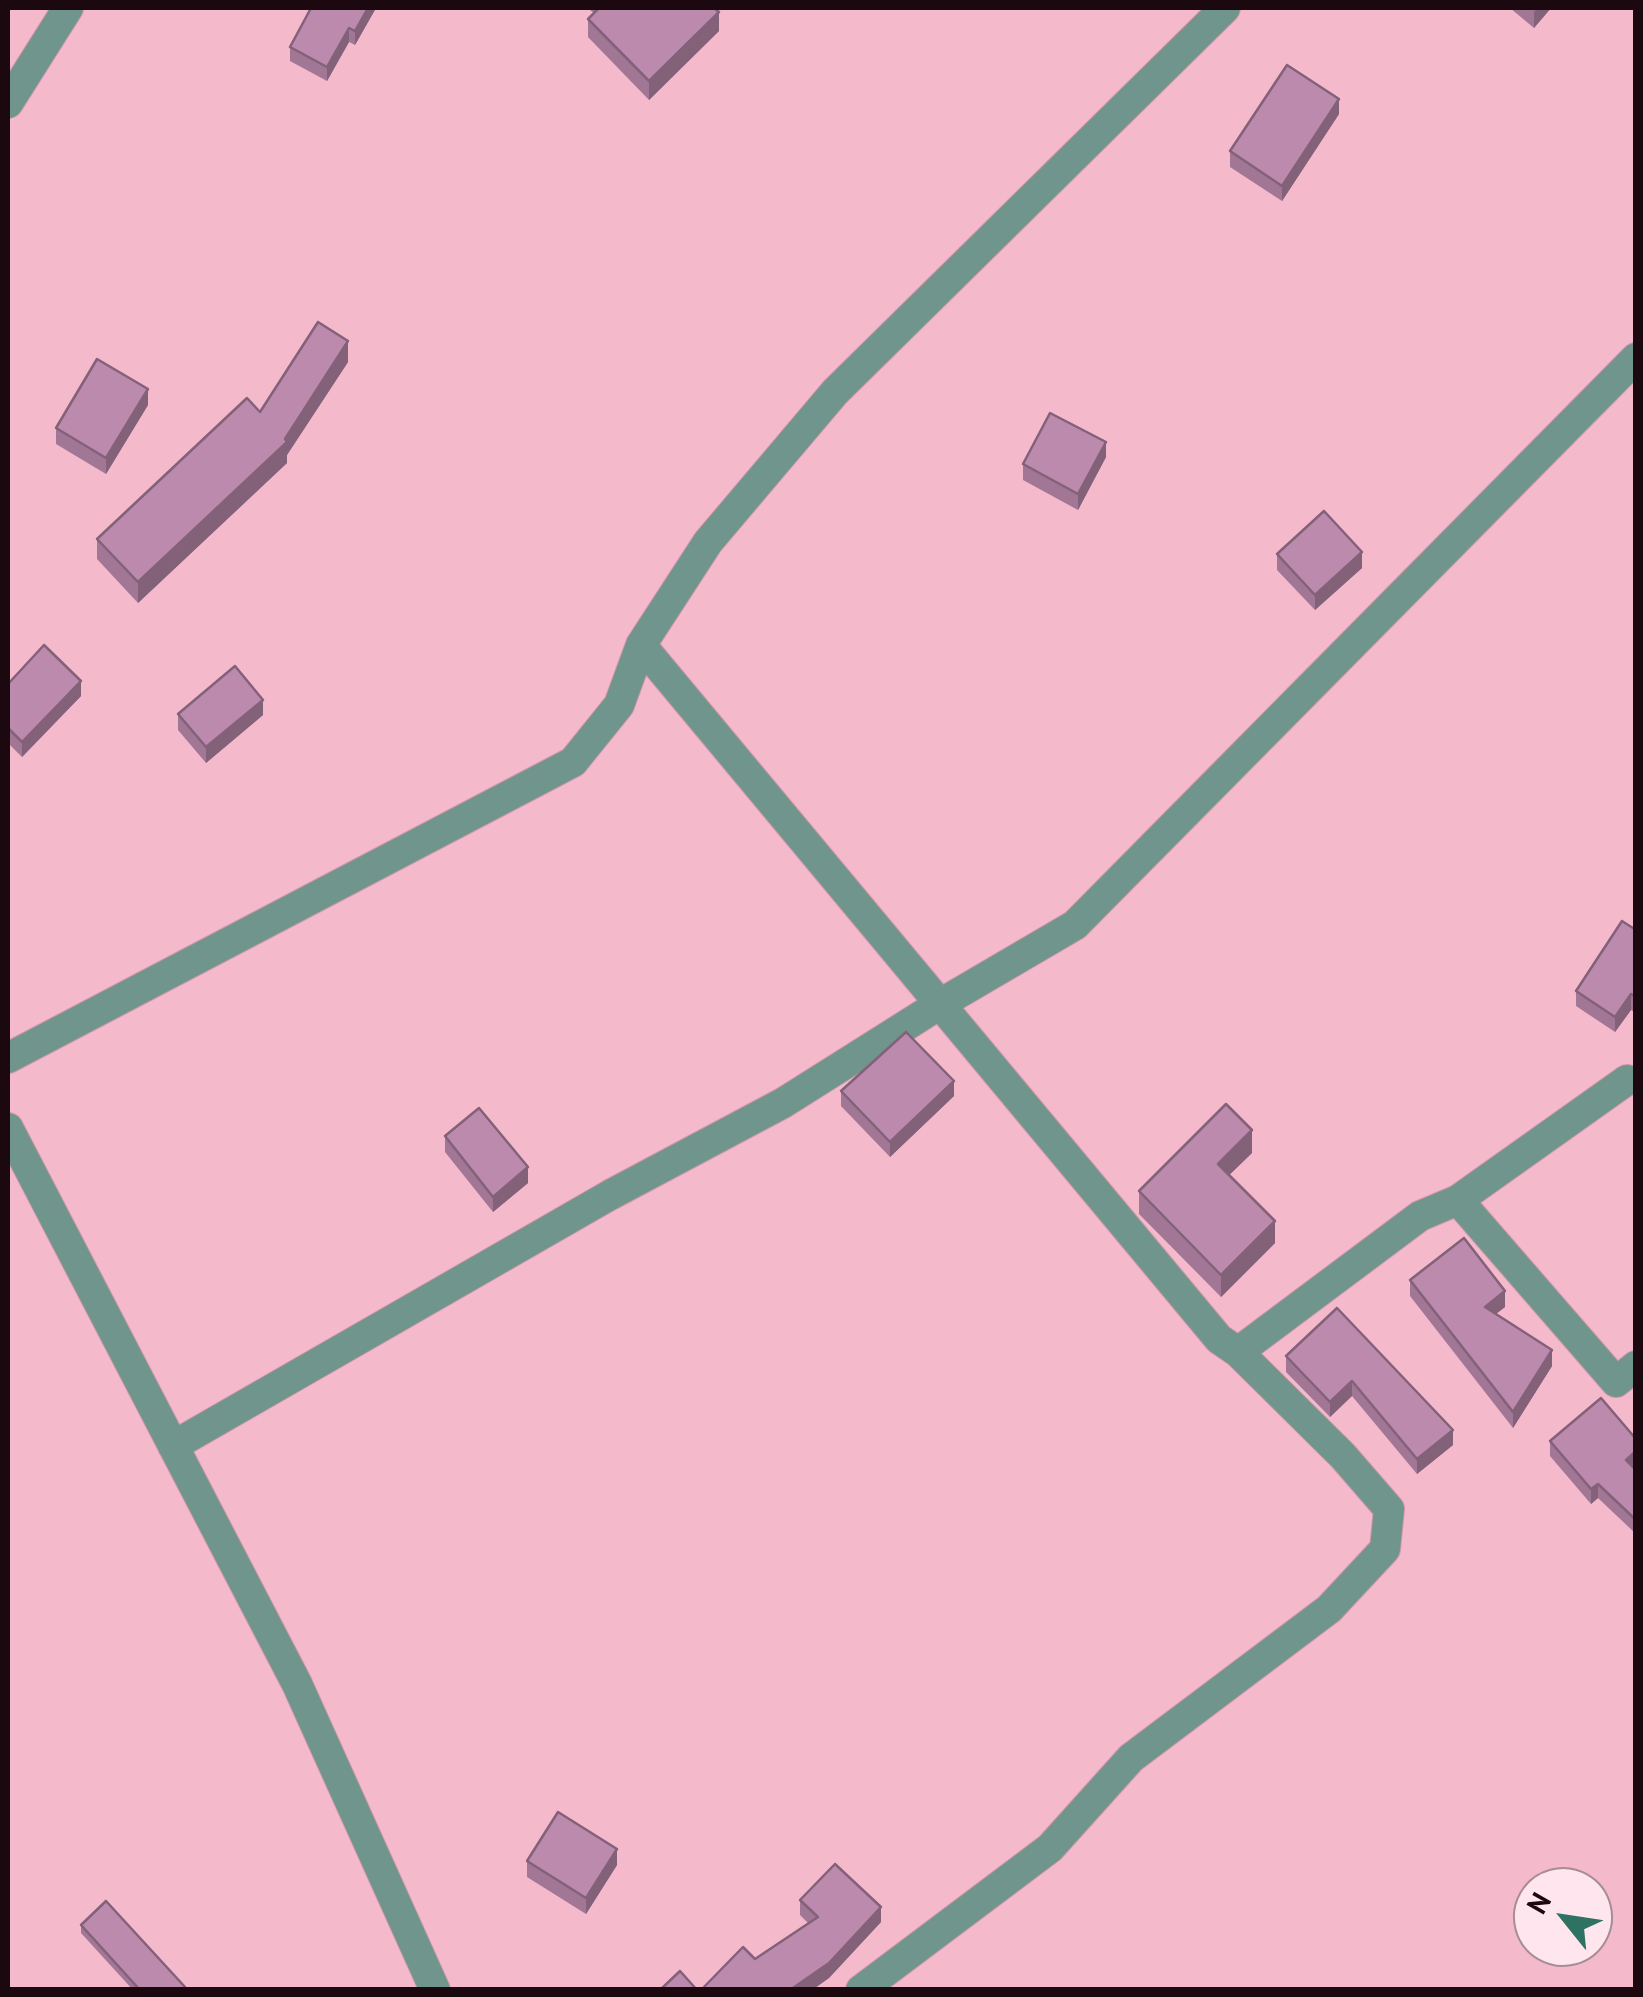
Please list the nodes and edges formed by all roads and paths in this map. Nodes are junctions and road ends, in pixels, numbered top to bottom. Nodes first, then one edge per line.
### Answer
1 (68, 8) edge
2 (1225, 8) edge
3 (8, 103) edge
4 (1636, 358) edge
5 (640, 645) junction
6 (940, 1004) junction
7 (8, 1058) edge
8 (1628, 1080) dead end
9 (8, 1128) edge
10 (1458, 1200) junction
11 (1238, 1352) junction
12 (1636, 1366) edge
13 (173, 1446) junction
14 (435, 1990) edge
15 (862, 1990) edge

1 - 3 street
2 - 5 street
4 - 6 street
5 - 6 street
5 - 7 street
6 - 11 street
6 - 13 street
8 - 10 street
9 - 13 street
10 - 11 street
10 - 12 street
11 - 15 street
13 - 14 street

